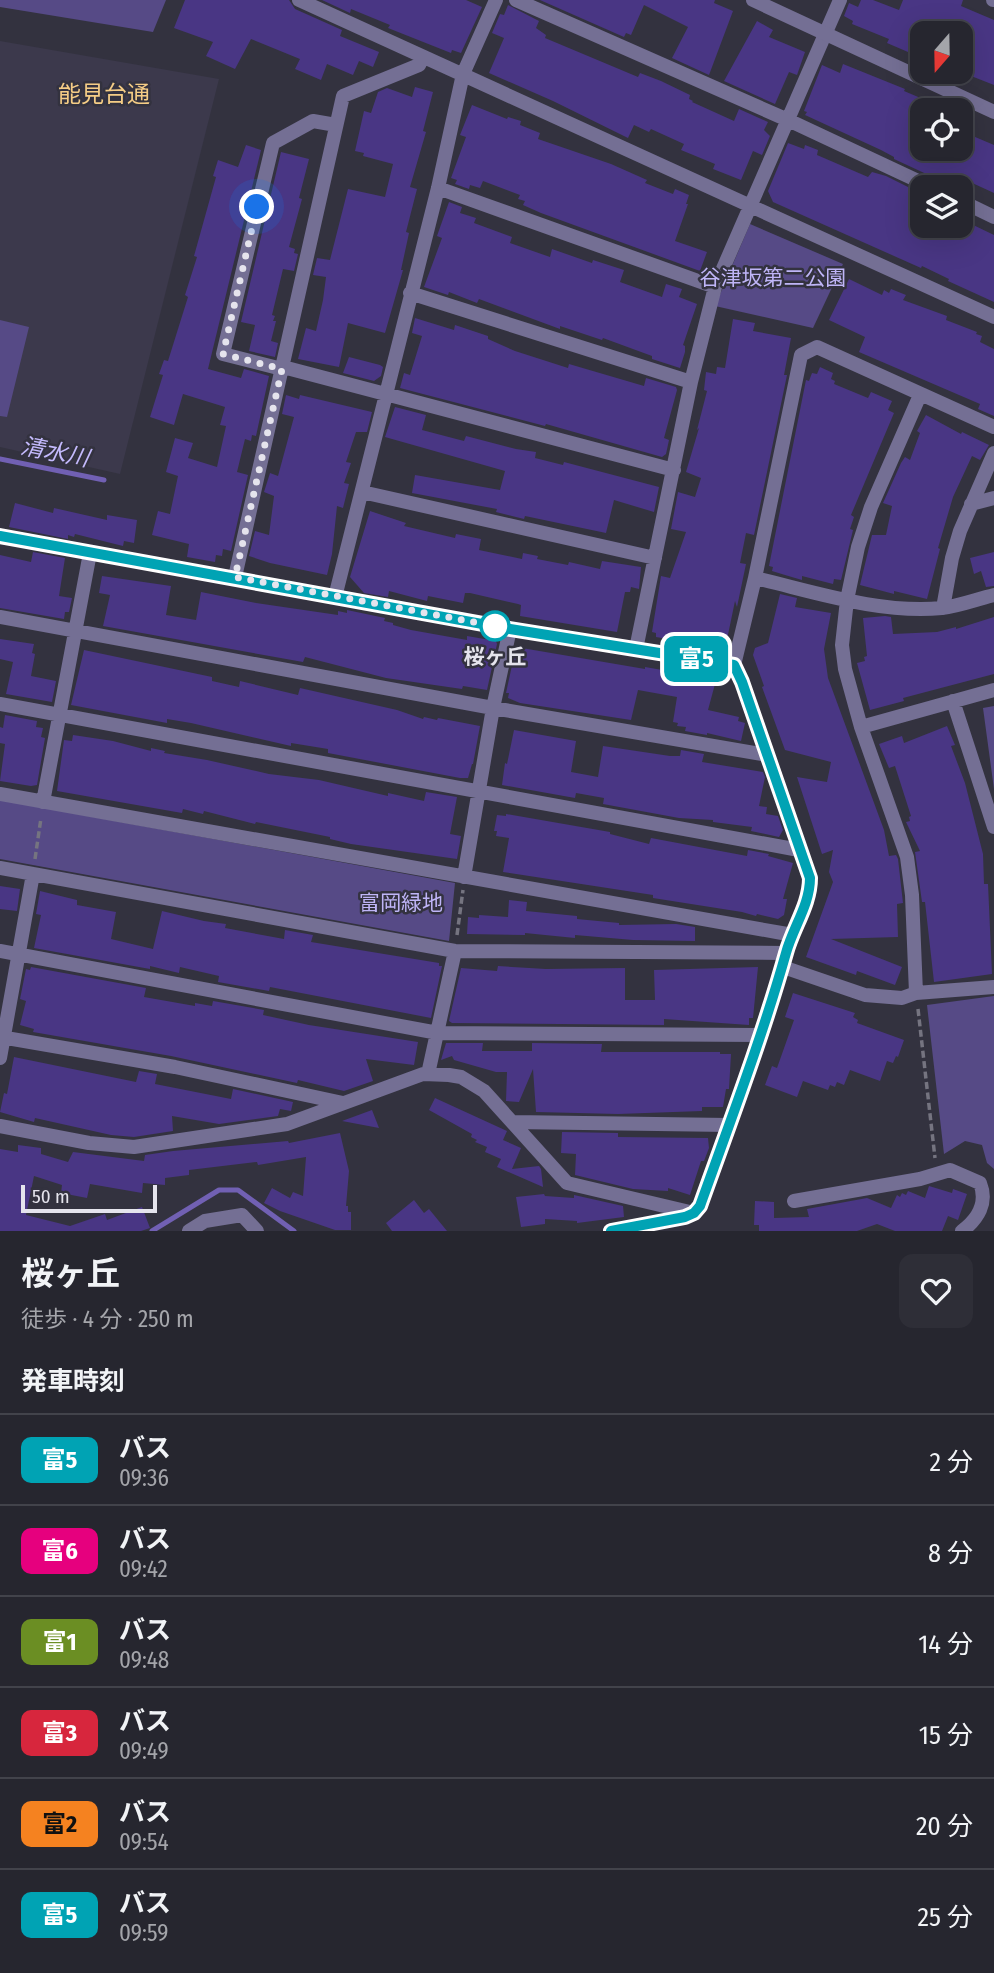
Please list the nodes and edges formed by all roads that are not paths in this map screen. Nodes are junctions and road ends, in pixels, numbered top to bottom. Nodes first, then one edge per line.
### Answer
1 (299, 0) edge
2 (496, 0) edge
3 (516, 0) edge
4 (752, 0) edge
5 (840, 0) edge
6 (824, 33) junction
7 (422, 57) junction
8 (463, 74) junction
9 (994, 112) edge
10 (788, 120) junction
11 (336, 125) junction
12 (910, 177) edge
13 (438, 188) junction
14 (749, 206) junction
15 (973, 206) edge
16 (994, 216) edge
17 (715, 287) junction
18 (410, 293) junction
19 (994, 317) edge
20 (283, 368) junction
21 (691, 382) junction
22 (384, 393) junction
23 (920, 395) junction
24 (994, 427) edge
25 (994, 453) edge
26 (674, 471) junction
27 (362, 492) junction
28 (994, 498) edge
29 (971, 504) junction
30 (0, 536) edge
31 (90, 552) junction
32 (655, 558) junction
33 (235, 577) junction
34 (755, 578) junction
35 (994, 595) edge
36 (335, 597) junction
37 (847, 600) junction
38 (943, 608) junction
39 (0, 617) edge
40 (510, 629) junction
41 (75, 630) junction
42 (636, 649) junction
43 (734, 665) junction
44 (994, 690) edge
45 (953, 701) junction
46 (0, 704) edge
47 (493, 708) junction
48 (59, 714) junction
49 (861, 727) junction
50 (767, 755) junction
51 (481, 790) junction
52 (0, 794) edge
53 (43, 802) junction
54 (994, 827) edge
55 (799, 850) junction
56 (0, 868) edge
57 (33, 874) junction
58 (464, 877) junction
59 (793, 935) junction
60 (0, 951) edge
61 (455, 951) junction
62 (18, 954) junction
63 (785, 960) junction
64 (994, 987) edge
65 (916, 993) junction
66 (438, 1033) junction
67 (760, 1035) junction
68 (2, 1037) edge
69 (0, 1058) edge
70 (428, 1074) junction
71 (345, 1103) junction
72 (512, 1122) junction
73 (729, 1125) junction
74 (0, 1126) edge
75 (794, 1201) dead end
76 (694, 1213) junction
77 (189, 1231) edge
78 (257, 1231) edge
79 (612, 1231) edge
80 (962, 1231) edge

1 - 7 street
2 - 8 street
3 - 10 street
4 - 6 street
5 - 6 street
6 - 9 street
6 - 10 street
7 - 8 street
7 - 11 street
8 - 13 street
8 - 14 street
10 - 12 street
10 - 14 street
11 - 20 street
11 - 20 street
13 - 17 street
13 - 18 street
14 - 17 street
14 - 19 street
15 - 16 street
17 - 21 street
18 - 21 street
18 - 22 street
20 - 22 street
20 - 33 street
21 - 26 street
22 - 26 street
22 - 27 street
23 - 24 street
23 - 34 street
23 - 37 street
25 - 29 street
26 - 32 street
27 - 32 street
27 - 36 street
28 - 29 street
29 - 38 street
30 - 31 street
31 - 33 street
31 - 41 street
32 - 42 street
33 - 36 street
34 - 37 street
34 - 43 street
35 - 38 street
36 - 40 street
37 - 38 street
37 - 49 street
39 - 41 street
40 - 42 street
40 - 47 street
41 - 47 street
41 - 48 street
42 - 43 street
43 - 50 street
44 - 45 street
45 - 49 street
45 - 54 street
46 - 48 street
47 - 50 street
47 - 51 street
48 - 51 street
48 - 53 street
49 - 65 street
50 - 55 street
51 - 55 street
51 - 58 street
52 - 53 street
53 - 58 street
55 - 59 street
56 - 57 street
57 - 61 street
57 - 62 street
58 - 59 street
59 - 63 street
60 - 62 street
61 - 63 street
61 - 66 street
62 - 66 street
62 - 68 street
63 - 65 street
63 - 67 street
64 - 65 street
66 - 67 street
66 - 70 street
67 - 73 street
68 - 69 street
68 - 71 street
70 - 71 street
70 - 72 street
71 - 74 street
72 - 73 street
72 - 76 street
73 - 76 street
75 - 80 street
76 - 79 street
77 - 78 street

